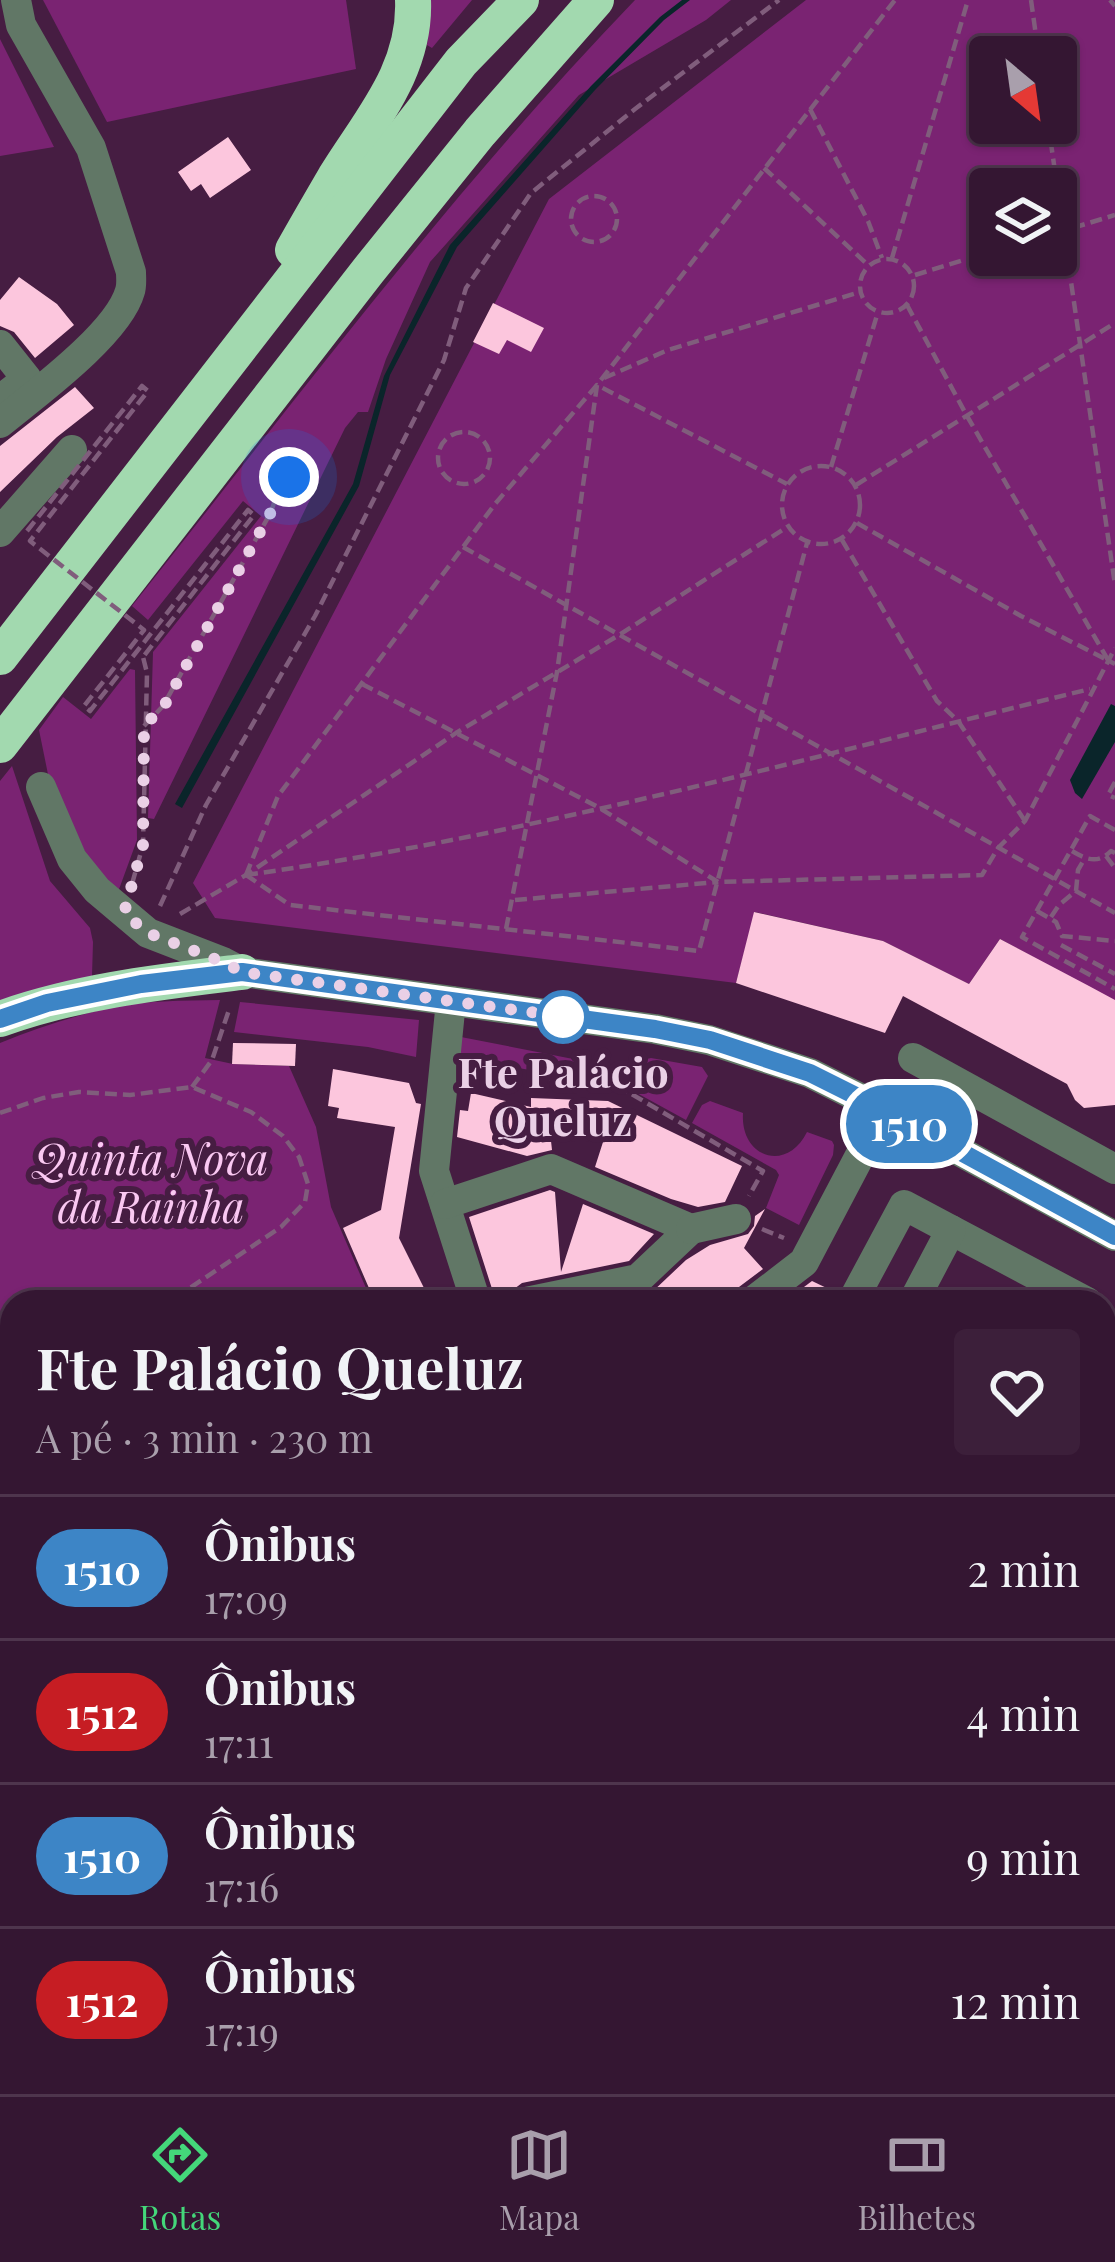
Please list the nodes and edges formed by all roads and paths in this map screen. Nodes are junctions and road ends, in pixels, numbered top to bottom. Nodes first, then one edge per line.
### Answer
1 (16, 0) edge
2 (413, 0) edge
3 (521, 0) edge
4 (596, 0) edge
5 (779, 0) edge
6 (895, 0) edge
7 (968, 0) edge
8 (1031, 0) edge
9 (1036, 36) edge
10 (810, 109) junction
11 (764, 168) junction
12 (1115, 215) edge
13 (1077, 227) edge
14 (612, 233) joint
15 (882, 258) junction
16 (892, 258) junction
17 (969, 258) edge
18 (868, 265) junction
19 (913, 275) junction
20 (1068, 276) edge
21 (860, 292) junction
22 (907, 305) junction
23 (878, 312) junction
24 (1115, 323) edge
25 (0, 345) edge
26 (1081, 345) junction
27 (218, 377) junction
28 (604, 378) junction
29 (597, 385) junction
30 (0, 400) edge
31 (967, 416) junction
32 (0, 423) edge
33 (72, 450) dead end
34 (831, 467) junction
35 (487, 470) joint
36 (788, 484) junction
37 (280, 485) dead end
38 (856, 485) junction
39 (857, 523) junction
40 (788, 527) junction
41 (14, 532) edge
42 (842, 540) junction
43 (807, 543) junction
44 (463, 548) junction
45 (1115, 585) edge
46 (568, 606) junction
47 (619, 635) junction
48 (1115, 648) edge
49 (0, 657) edge
50 (1112, 662) edge
51 (557, 672) junction
52 (362, 684) junction
53 (1094, 688) junction
54 (761, 714) junction
55 (958, 721) junction
56 (144, 726) junction
57 (456, 733) junction
58 (0, 745) edge
59 (828, 752) junction
60 (748, 774) junction
61 (535, 775) junction
62 (1115, 782) edge
63 (41, 787) dead end
64 (1115, 799) edge
65 (598, 807) junction
66 (1025, 821) junction
67 (527, 823) junction
68 (1115, 830) edge
69 (998, 848) junction
70 (1071, 850) junction
71 (1115, 853) edge
72 (1106, 856) junction
73 (1085, 858) junction
74 (1115, 868) edge
75 (246, 875) junction
76 (1054, 879) junction
77 (718, 882) junction
78 (1076, 891) junction
79 (514, 900) junction
80 (1036, 911) junction
81 (1115, 913) edge
82 (1050, 919) junction
83 (136, 923) junction
84 (506, 929) junction
85 (1062, 936) junction
86 (1115, 940) edge
87 (1060, 945) junction
88 (1054, 956) junction
89 (242, 972) junction
90 (1115, 974) edge
91 (1115, 989) edge
92 (451, 1001) junction
93 (0, 1019) edge
94 (913, 1058) dead end
95 (544, 1077) dead end
96 (191, 1088) junction
97 (884, 1110) junction
98 (0, 1113) edge
99 (1115, 1168) edge
100 (445, 1204) junction
101 (736, 1219) junction
102 (692, 1229) junction
103 (951, 1230) junction
104 (1115, 1236) edge
105 (811, 1249) junction
106 (188, 1290) edge
107 (472, 1290) edge
108 (584, 1290) edge
109 (768, 1290) edge
110 (858, 1290) edge
111 (919, 1290) edge
112 (1064, 1290) edge

1 - 32 street
2 - 27 highway
3 - 27 highway
4 - 58 highway
5 - 83 path
6 - 10 path
7 - 16 path
8 - 9 path
10 - 11 path
10 - 15 path
11 - 18 path
11 - 28 path
12 - 13 path
14 - 14 path
15 - 16 path
15 - 18 path
16 - 19 path
17 - 19 path
18 - 21 path
19 - 22 path
20 - 26 path
21 - 23 path
21 - 28 path
22 - 23 path
22 - 31 path
23 - 34 path
24 - 26 path
25 - 30 street
26 - 31 path
26 - 45 path
27 - 49 highway
28 - 29 path
29 - 36 path
29 - 44 path
29 - 46 path
31 - 38 path
31 - 50 path
33 - 41 street
34 - 36 path
34 - 38 path
35 - 35 path
36 - 40 path
37 - 56 path
38 - 39 path
39 - 42 path
39 - 50 path
40 - 43 path
40 - 47 path
41 - 56 path, bridge
42 - 43 path
42 - 55 path
43 - 54 path
44 - 46 path
44 - 52 path
46 - 47 path
46 - 51 path
47 - 51 path
47 - 54 path
48 - 50 path
50 - 53 path
51 - 57 path
51 - 61 path
52 - 57 path
52 - 75 path
53 - 55 path
53 - 66 path
54 - 59 path
54 - 60 path
55 - 59 path
55 - 66 path
56 - 83 path
57 - 61 path
57 - 75 path
59 - 60 path
59 - 69 path
60 - 65 path
60 - 77 path
61 - 65 path
61 - 67 path
62 - 64 path
63 - 83 street
65 - 67 path
65 - 77 path
66 - 69 path
67 - 75 path
67 - 79 path
68 - 70 path
69 - 76 path
69 - 77 path
70 - 73 path
70 - 76 path
71 - 72 path
72 - 73 path
72 - 74 path
73 - 78 path
75 - 83 path
75 - 84 path
76 - 78 path
76 - 80 path
77 - 79 path
77 - 84 path
78 - 81 path
78 - 82 path
79 - 84 path
80 - 82 path
80 - 88 path
82 - 85 path
83 - 89 street
85 - 86 path
85 - 87 path
87 - 88 path
87 - 90 path
88 - 91 path
89 - 92 street
89 - 93 highway
89 - 96 path
92 - 97 street
92 - 100 street
94 - 99 street
95 - 101 path
96 - 98 path
96 - 106 path
97 - 104 street
97 - 105 street
100 - 102 street
100 - 107 street
101 - 102 street
101 - 105 path
102 - 108 street
103 - 110 street
103 - 111 street
103 - 112 street
105 - 109 street

